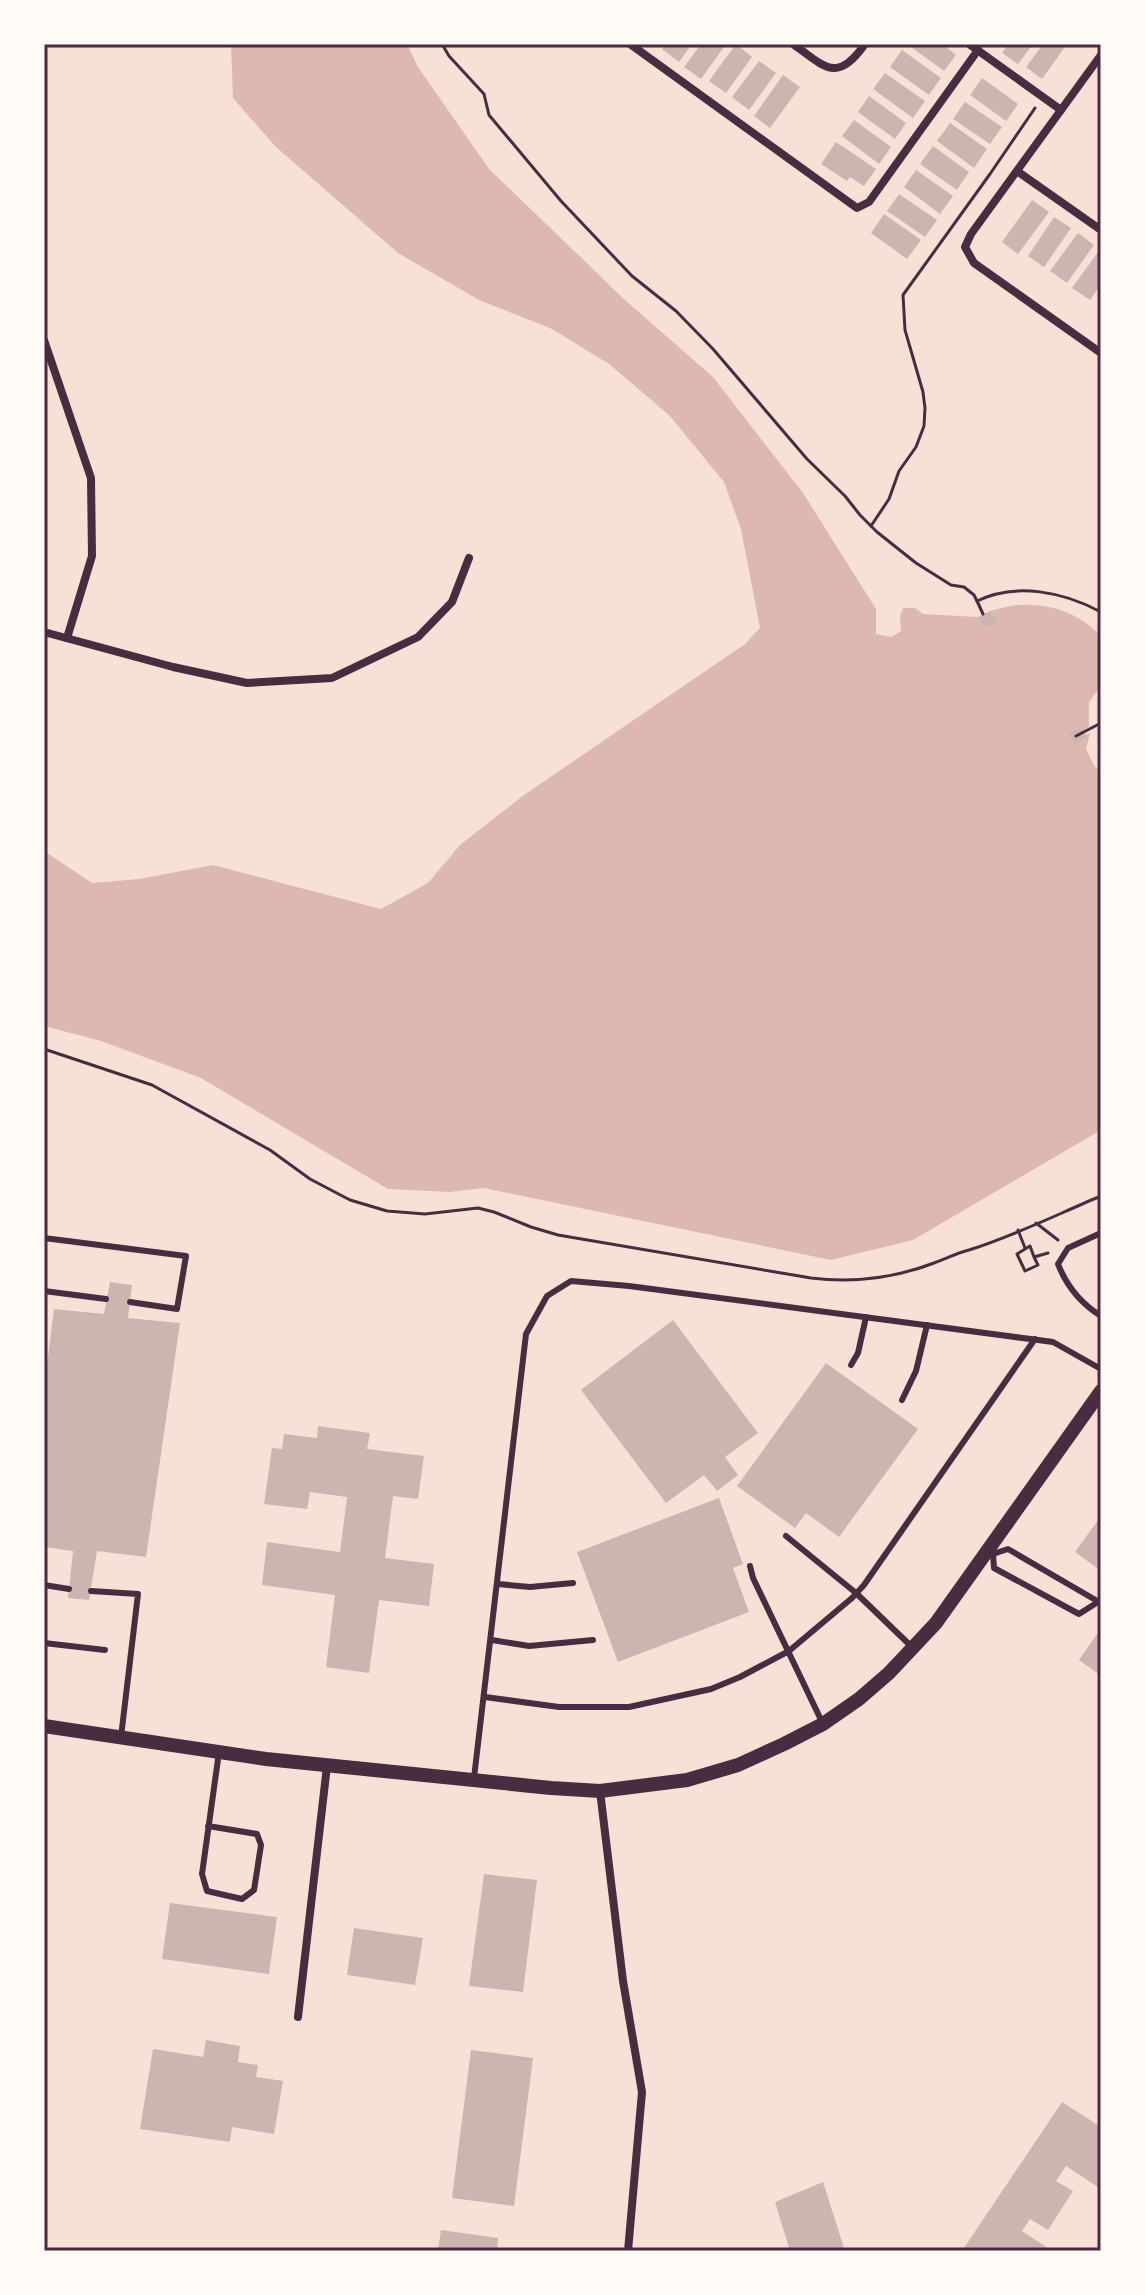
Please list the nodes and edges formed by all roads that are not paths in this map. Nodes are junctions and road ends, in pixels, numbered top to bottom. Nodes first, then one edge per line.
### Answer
1 (630, 44) edge
2 (793, 44) edge
3 (865, 44) edge
4 (969, 44) edge
5 (978, 50) junction
6 (1101, 55) edge
7 (1061, 110) junction
8 (1017, 171) junction
9 (1101, 230) edge
10 (44, 340) edge
11 (1101, 353) edge
12 (469, 558) dead end
13 (44, 632) edge
14 (67, 638) junction
15 (1101, 1233) edge
16 (44, 1238) edge
17 (44, 1291) edge
18 (106, 1299) dead end
19 (130, 1302) dead end
20 (1101, 1316) edge
21 (866, 1317) junction
22 (927, 1325) junction
23 (1035, 1339) junction
24 (851, 1365) dead end
25 (1101, 1369) edge
26 (1101, 1391) edge
27 (902, 1400) dead end
28 (786, 1536) dead end
29 (991, 1552) junction
30 (750, 1566) dead end
31 (573, 1583) dead end
32 (498, 1584) junction
33 (44, 1585) edge
34 (69, 1589) dead end
35 (91, 1591) dead end
36 (856, 1593) junction
37 (1100, 1602) edge
38 (492, 1640) junction
39 (593, 1640) dead end
40 (44, 1643) edge
41 (913, 1648) junction
42 (105, 1650) dead end
43 (789, 1651) junction
44 (485, 1697) junction
45 (823, 1724) junction
46 (44, 1726) edge
47 (121, 1737) junction
48 (219, 1752) junction
49 (327, 1766) junction
50 (474, 1780) junction
51 (600, 1791) junction
52 (208, 1826) junction
53 (298, 2017) dead end
54 (628, 2251) edge

1 - 5 street
2 - 3 street
4 - 5 street
5 - 7 street
6 - 7 street
7 - 8 street
8 - 9 street
8 - 11 street
10 - 14 street
12 - 14 street
13 - 14 street
15 - 20 lane
16 - 19 lane
17 - 18 lane
21 - 22 lane
21 - 24 lane
21 - 32 lane
22 - 23 lane
22 - 27 lane
23 - 25 lane
23 - 36 lane
26 - 29 street
28 - 36 lane
29 - 37 lane
29 - 37 lane
29 - 41 street
30 - 43 lane
31 - 32 lane
32 - 38 lane
33 - 34 lane
35 - 47 lane
36 - 41 lane
36 - 43 lane
38 - 39 lane
38 - 44 lane
40 - 42 lane
41 - 45 street
43 - 44 lane
43 - 45 lane
44 - 50 lane
45 - 51 street
46 - 47 street
47 - 48 street
48 - 49 street
48 - 52 lane
49 - 50 street
49 - 53 street
50 - 51 street
51 - 54 street
52 - 52 lane

